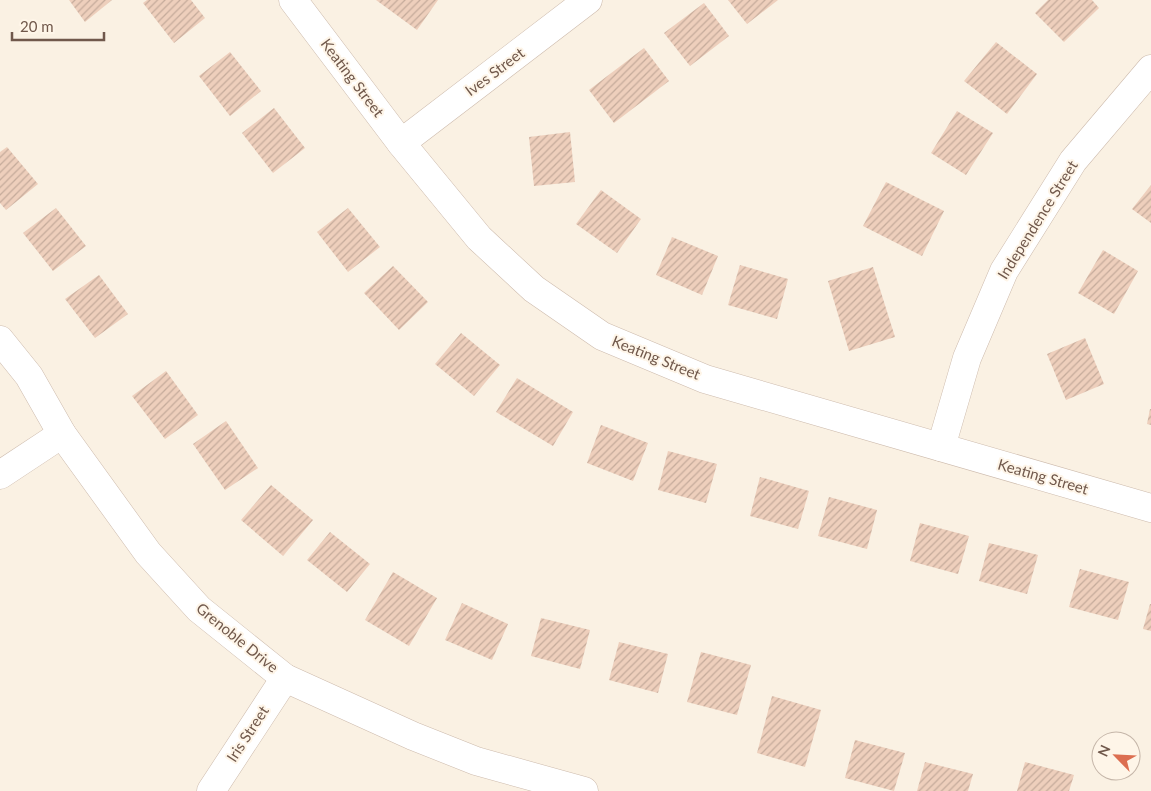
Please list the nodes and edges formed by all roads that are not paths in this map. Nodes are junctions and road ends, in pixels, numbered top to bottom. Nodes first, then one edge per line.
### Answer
1 (293, 0) edge
2 (588, 0) edge
3 (1151, 69) edge
4 (401, 143) junction
5 (0, 340) edge
6 (62, 434) junction
7 (941, 447) junction
8 (0, 475) edge
9 (1151, 508) edge
10 (286, 678) junction
11 (211, 791) edge
12 (584, 791) edge

1 - 4 street, Keating Street
2 - 4 street, Ives Street
3 - 7 street, Independence Street
4 - 7 street, Keating Street
5 - 6 street, Grenoble Drive
6 - 8 street
6 - 10 street, Grenoble Drive
7 - 9 street, Keating Street
10 - 11 street, Iris Street
10 - 12 street, Grenoble Drive

